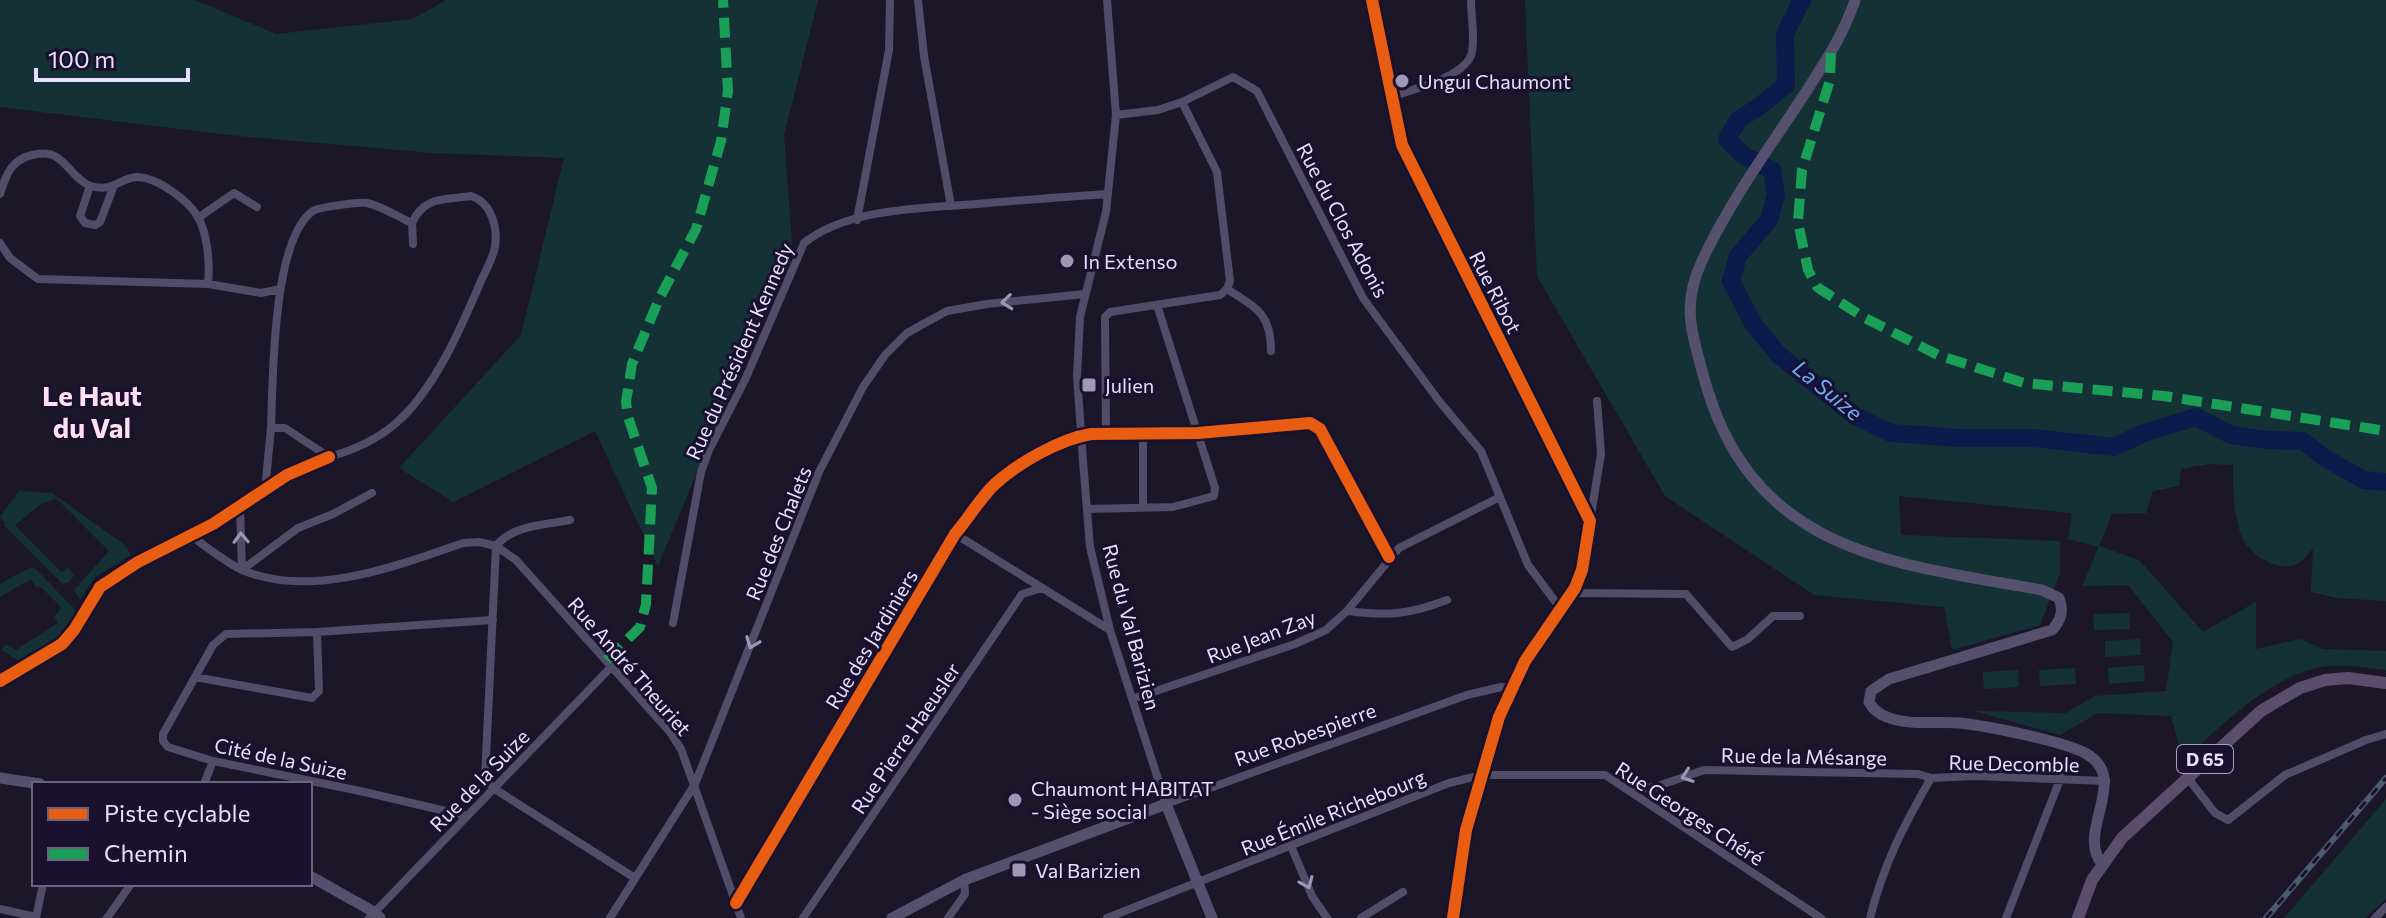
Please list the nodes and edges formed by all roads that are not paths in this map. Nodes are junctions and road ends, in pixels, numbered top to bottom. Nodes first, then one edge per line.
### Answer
1 (890, 0) edge
2 (918, 0) edge
3 (1107, 0) edge
4 (1372, 0) edge
5 (1471, 0) edge
6 (1855, 0) edge
7 (1391, 97) junction
8 (1182, 102) junction
9 (1116, 115) junction
10 (90, 186) junction
11 (113, 188) junction
12 (0, 194) edge
13 (1107, 194) junction
14 (951, 206) junction
15 (257, 207) dead end
16 (198, 218) junction
17 (857, 220) junction
18 (412, 223) junction
19 (0, 243) edge
20 (413, 244) dead end
21 (208, 284) junction
22 (280, 289) junction
23 (1227, 289) junction
24 (1085, 294) junction
25 (1157, 305) junction
26 (1271, 351) dead end
27 (1597, 401) dead end
28 (271, 428) junction
29 (1106, 433) junction
30 (1143, 433) junction
31 (1198, 433) junction
32 (1081, 435) junction
33 (329, 457) junction
34 (265, 490) junction
35 (372, 493) dead end
36 (1500, 497) junction
37 (240, 507) junction
38 (1143, 507) junction
39 (1087, 509) junction
40 (570, 520) dead end
41 (1590, 521) junction
42 (955, 534) junction
43 (191, 536) junction
44 (496, 546) junction
45 (1389, 557) junction
46 (242, 570) junction
47 (1042, 588) junction
48 (1572, 593) junction
49 (1447, 600) dead end
50 (1560, 608) junction
51 (1347, 611) junction
52 (1800, 616) dead end
53 (493, 620) junction
54 (673, 623) dead end
55 (1110, 630) junction
56 (317, 632) junction
57 (612, 666) junction
58 (195, 677) junction
59 (0, 681) edge
60 (2386, 683) edge
61 (1511, 688) junction
62 (1132, 699) junction
63 (2386, 734) edge
64 (213, 761) junction
65 (1482, 775) junction
66 (2061, 777) junction
67 (2187, 777) junction
68 (0, 778) edge
69 (1931, 778) junction
70 (2106, 781) junction
71 (205, 782) edge
72 (32, 783) edge
73 (695, 784) junction
74 (493, 788) junction
75 (1631, 791) junction
76 (1166, 804) junction
77 (467, 816) junction
78 (1291, 846) junction
79 (2102, 864) junction
80 (312, 877) edge
81 (635, 878) junction
82 (964, 880) junction
83 (1197, 882) junction
84 (43, 886) edge
85 (130, 886) edge
86 (1403, 892) dead end
87 (736, 903) junction
88 (2386, 907) edge
89 (0, 909) edge
90 (374, 916) edge
91 (36, 917) edge
92 (1366, 917) edge
93 (107, 918) edge
94 (610, 918) edge
95 (741, 918) edge
96 (803, 918) edge
97 (892, 918) edge
98 (948, 918) edge
99 (1107, 918) edge
100 (1212, 918) edge
101 (1327, 918) edge
102 (1453, 918) edge
103 (1821, 918) edge
104 (1870, 918) edge
105 (2006, 918) edge
106 (2078, 918) edge
107 (2375, 918) edge

1 - 17 street
2 - 14 street
3 - 9 street, Rue du Val Barizien
4 - 7 street, Rue Ribot
5 - 7 street
6 - 70 main road
7 - 41 street, Rue Ribot
8 - 9 street, Rue du Clos Adonis
8 - 23 street
8 - 36 street, Rue du Clos Adonis
9 - 13 street, Rue du Val Barizien
10 - 11 street
10 - 11 street
10 - 12 street
11 - 16 street
13 - 14 street, Rue du Président Kennedy
13 - 24 street, Rue du Val Barizien
14 - 17 street, Rue du Président Kennedy
15 - 16 street
16 - 21 street
17 - 54 street, Rue du Président Kennedy
18 - 20 street
18 - 22 street
18 - 33 street
19 - 21 street
21 - 22 street
22 - 28 street
23 - 25 street
23 - 26 street
24 - 32 street, Rue du Val Barizien
24 -> 73 street, Rue des Chalets
25 - 29 street
25 - 31 street
27 - 41 street
28 - 33 street
28 - 34 street
29 - 30 street, Rue des Jardiniers
29 - 32 street, Rue des Jardiniers
30 - 31 street, Rue des Jardiniers
30 - 38 street
31 - 38 street
31 - 45 street, Rue des Jardiniers
32 - 39 street, Rue du Val Barizien
32 - 42 street, Rue des Jardiniers
33 - 34 street
34 - 37 street
35 - 46 street
36 - 45 street, Rue Jean Zay
36 - 50 street, Rue du Clos Adonis
37 - 43 street
46 -> 37 street
38 - 39 street
39 - 55 street, Rue du Val Barizien
40 - 44 street
41 - 48 street
42 - 47 street
42 - 87 street, Rue des Jardiniers
43 - 46 street
43 - 59 street
44 - 46 street
44 - 53 street
44 - 57 street, Rue André Theuriet
45 - 51 street, Rue Jean Zay
47 - 55 street
47 - 96 street, Rue Pierre Haeusler
48 - 50 street
48 - 52 street
49 - 51 street
50 - 61 street
51 - 62 street, Rue Jean Zay
53 - 56 street, Cité de la Suize
53 - 74 street
55 - 62 street, Rue du Val Barizien
56 - 58 street, Cité de la Suize
56 - 58 street
57 - 73 street, Rue André Theuriet
57 - 74 street, Rue de la Suize
58 - 64 street, Cité de la Suize
60 - 67 main road, D 65
61 - 65 street
61 - 76 street, Rue Robespierre
62 - 76 street, Rue du Val Barizien
63 - 67 street
64 - 71 street
64 - 77 street, Cité de la Suize
65 - 75 street, Rue Georges Chéré
65 - 78 street, Rue Émile Richebourg
65 - 102 street
66 - 69 street, Rue Decomble
66 - 70 street, Rue Decomble
66 - 105 street
67 - 79 main road, D 65
68 - 72 main road
69 -> 75 street, Rue de la Mésange
69 - 104 street, Rue Decomble
70 - 79 main road
73 - 81 street, Rue des Chalets
73 - 87 street, Rue André Theuriet
74 - 77 street, Rue de la Suize
74 - 81 street
75 - 103 street, Rue Georges Chéré
76 - 82 main road, Rue Robespierre
76 - 83 main road, Rue du Val Barizien
77 - 90 street, Rue de la Suize
78 - 83 street, Rue Émile Richebourg
78 -> 101 street
79 - 106 main road, D 65
80 - 90 main road
81 - 94 street, Rue des Chalets
82 - 97 main road, Rue Robespierre
82 - 98 street
83 - 99 street, Rue Émile Richebourg
83 - 100 main road, Rue du Val Barizien
84 - 91 street
85 - 93 street
86 - 92 street
87 - 95 street, Rue André Theuriet
88 - 107 street
89 - 91 street

